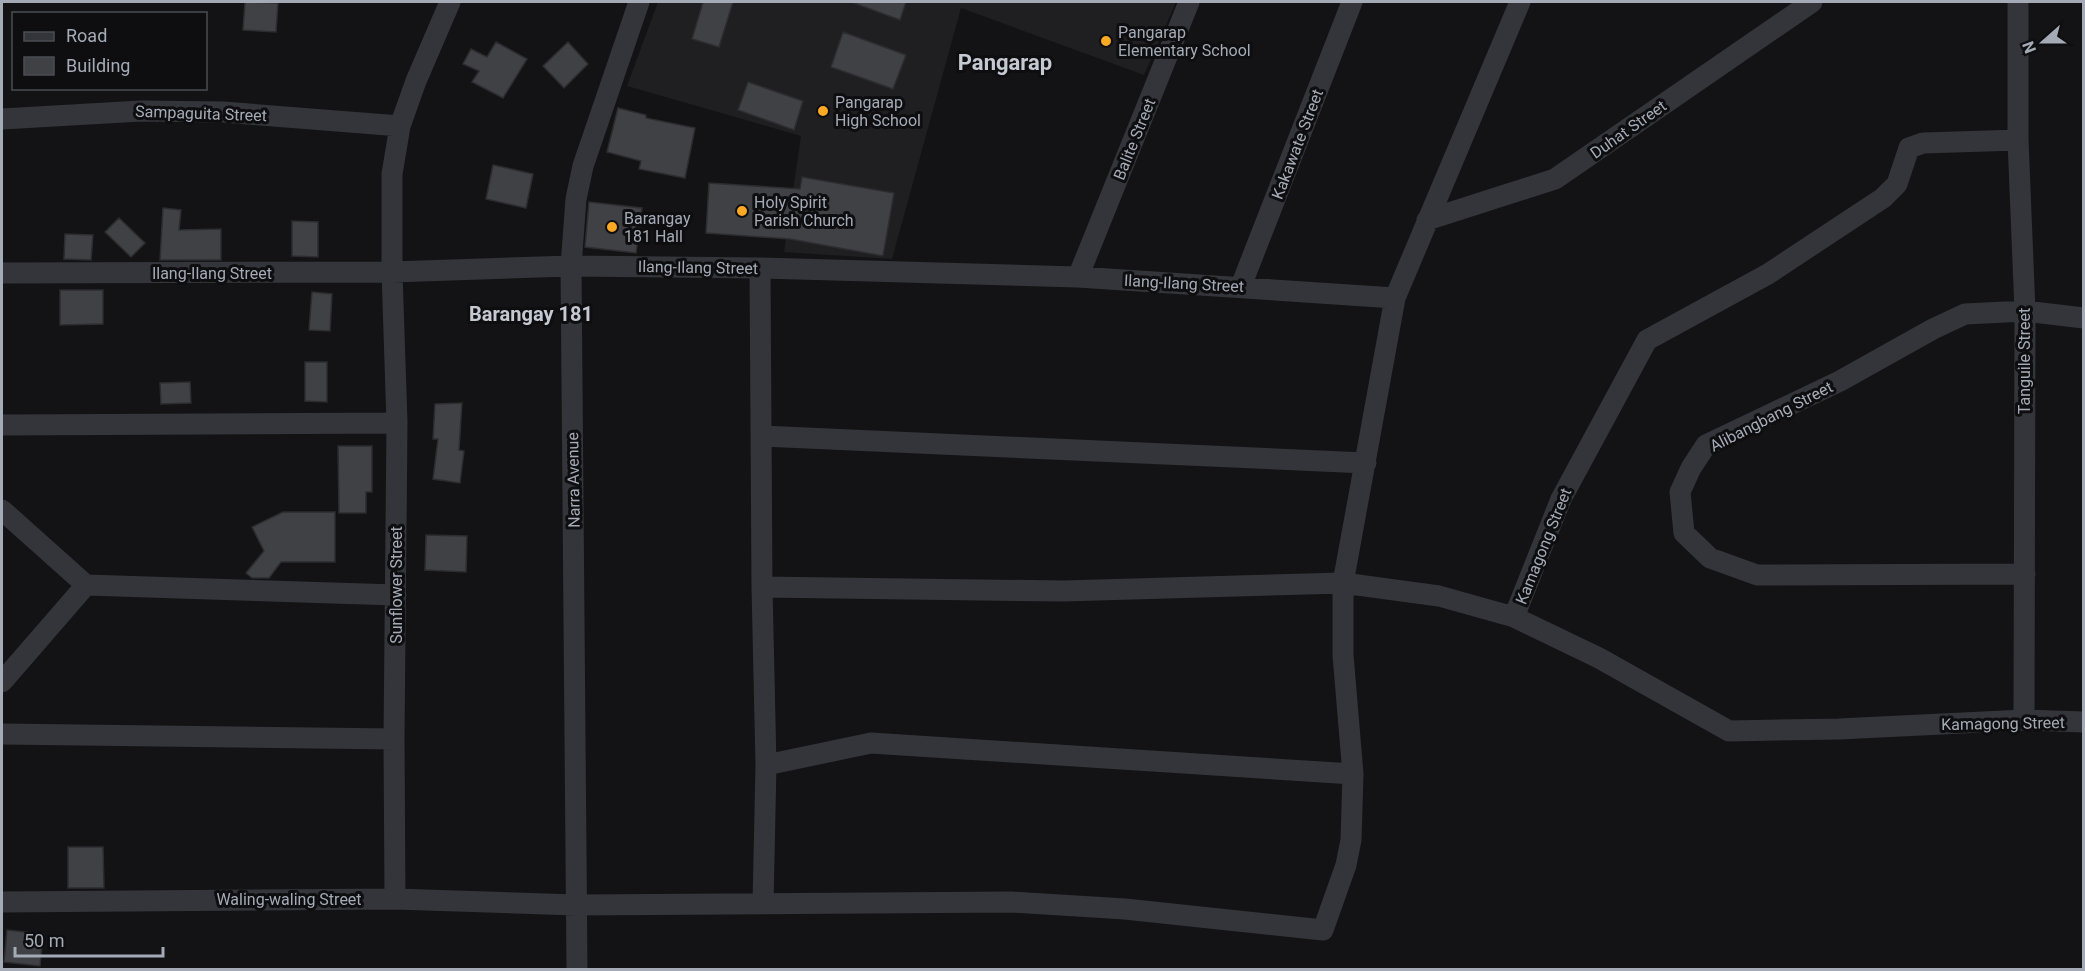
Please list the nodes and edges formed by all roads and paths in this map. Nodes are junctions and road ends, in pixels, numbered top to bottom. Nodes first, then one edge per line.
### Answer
1 (450, 2) edge
2 (639, 2) edge
3 (1189, 2) edge
4 (1352, 2) edge
5 (1520, 2) edge
6 (1812, 2) edge
7 (2018, 2) edge
8 (2, 120) edge
9 (400, 126) junction
10 (2018, 140) junction
11 (1426, 220) junction
12 (570, 266) junction
13 (760, 268) junction
14 (392, 272) junction
15 (2, 273) edge
16 (1078, 277) junction
17 (1241, 286) junction
18 (1395, 298) junction
19 (2025, 311) junction
20 (2084, 318) edge
21 (397, 423) junction
22 (2, 425) edge
23 (761, 436) junction
24 (1366, 463) junction
25 (2, 510) edge
26 (2025, 574) junction
27 (1343, 583) junction
28 (86, 585) junction
29 (762, 587) junction
30 (396, 595) junction
31 (1514, 617) junction
32 (2, 682) edge
33 (2024, 720) junction
34 (2084, 722) edge
35 (2, 734) edge
36 (394, 739) junction
37 (766, 765) junction
38 (1353, 774) junction
39 (395, 899) junction
40 (2, 902) edge
41 (763, 904) junction
42 (576, 905) junction
43 (577, 969) edge

1 - 9 street, Sunflower Street
2 - 12 street, Narra Avenue
3 - 16 street, Balite Street
4 - 17 street, Kakawate Street
5 - 11 street
6 - 11 street, Duhat Street
7 - 10 street, Tanguile Street
8 - 9 street, Sampaguita Street
9 - 14 street, Sunflower Street
10 - 19 street, Tanguile Street
10 - 31 street, Kamagong Street
11 - 18 street
12 - 13 street, Ilang-Ilang Street
12 - 14 street, Ilang-Ilang Street
12 - 42 street, Narra Avenue
13 - 16 street, Ilang-Ilang Street
13 - 23 street
14 - 15 street, Ilang-Ilang Street
14 - 21 street, Sunflower Street
16 - 17 street, Ilang-Ilang Street
17 - 18 street, Ilang-Ilang Street
18 - 24 street
19 - 20 street, Alibangbang Street
19 - 26 street, Tanguile Street
19 - 26 street, Alibangbang Street
21 - 22 street
21 - 30 street, Sunflower Street
23 - 24 street
23 - 29 street
24 - 27 street
25 - 28 street
26 - 33 street, Tanguile Street
27 - 29 street
27 - 31 street
27 - 38 street
28 - 30 street
28 - 32 street
29 - 37 street
30 - 36 street, Sunflower Street
31 - 33 street, Kamagong Street
33 - 34 street, Kamagong Street
35 - 36 street
36 - 39 street, Sunflower Street
37 - 38 street
37 - 41 street
38 - 41 street, Waling-waling Street
39 - 40 street, Waling-waling Street
39 - 42 street, Waling-waling Street
41 - 42 street, Waling-waling Street
42 - 43 street, Narra Avenue

